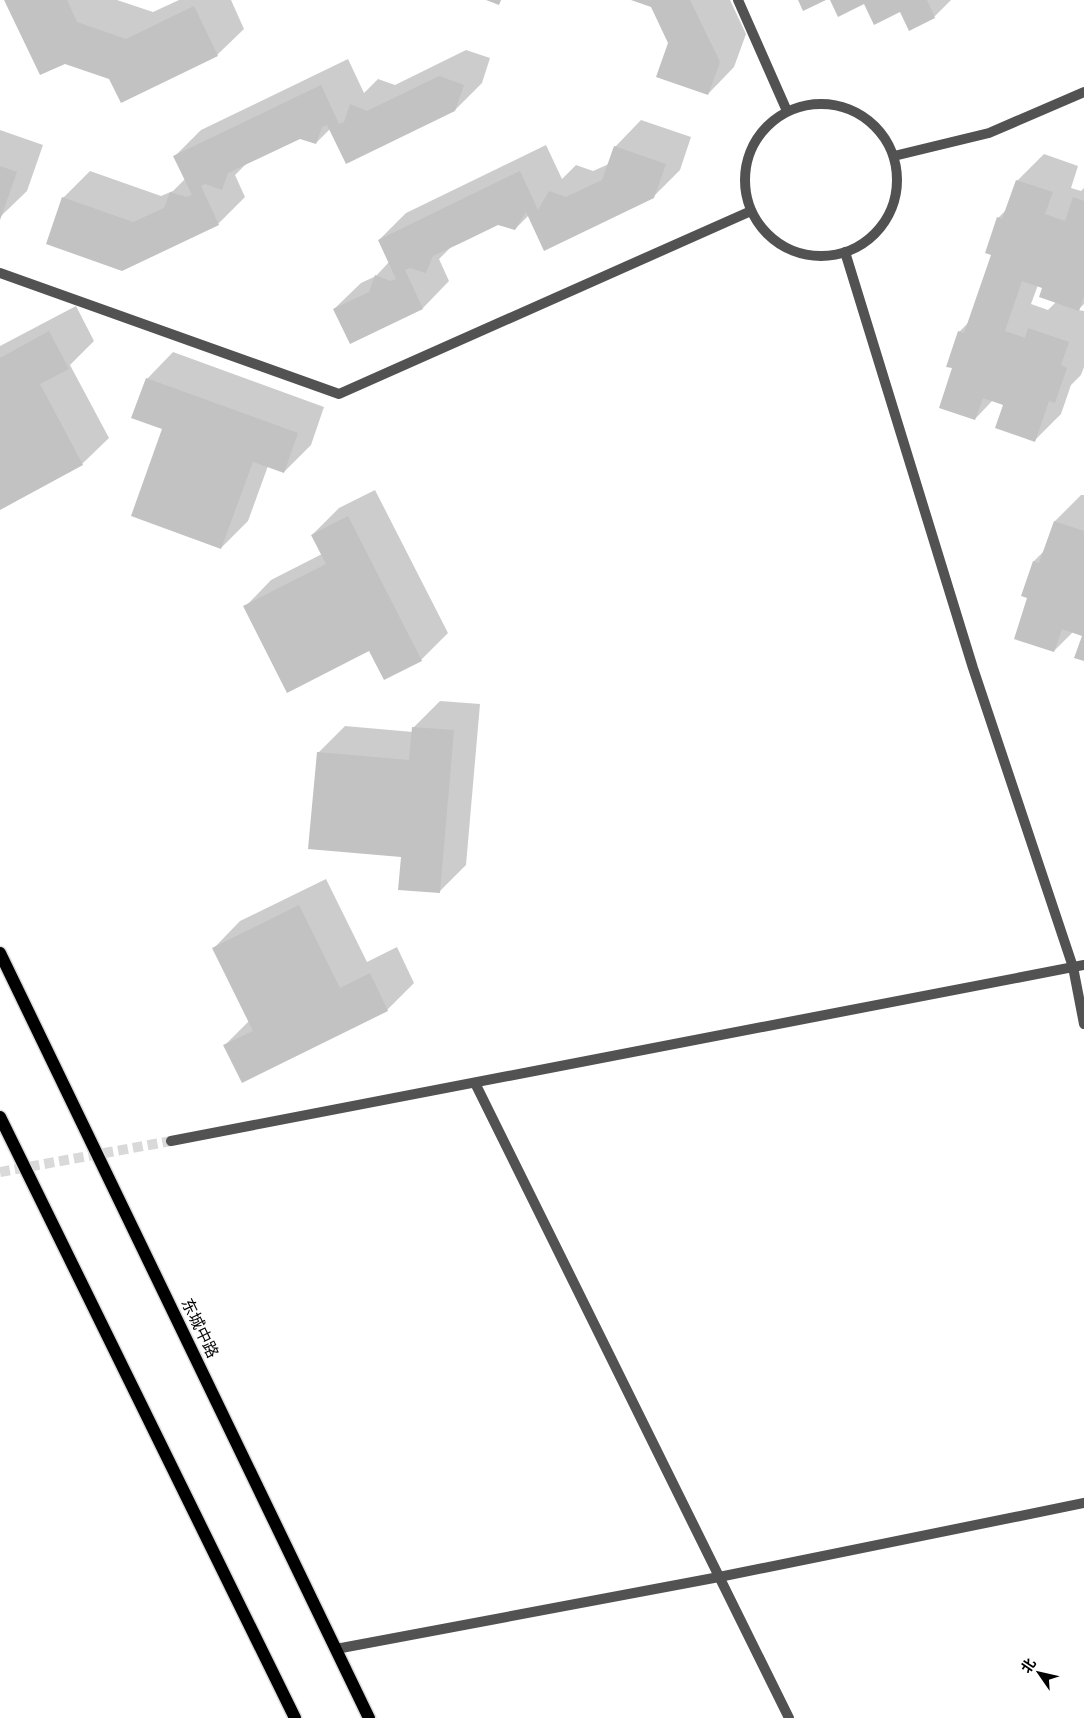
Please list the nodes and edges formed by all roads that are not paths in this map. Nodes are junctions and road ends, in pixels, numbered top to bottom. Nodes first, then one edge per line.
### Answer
1 (738, 0) edge
2 (1084, 92) edge
3 (787, 111) junction
4 (894, 156) junction
5 (751, 211) junction
6 (845, 252) junction
7 (0, 273) edge
8 (0, 953) edge
9 (1084, 965) edge
10 (1073, 967) junction
11 (1084, 1024) edge
12 (474, 1083) junction
13 (0, 1117) edge
14 (171, 1141) tunnel mouth
15 (1084, 1503) edge
16 (719, 1577) junction
17 (336, 1649) junction
18 (295, 1718) edge
19 (369, 1718) edge
20 (789, 1718) edge

1 - 3 street
2 - 4 street
3 - 4 street
3 - 5 street
4 - 6 street
5 - 6 street
5 - 7 street
6 - 10 street
8 - 17 main road, 东城中路
9 - 10 street
10 - 11 street
10 - 12 street
12 - 14 street
12 - 16 street
13 - 18 main road
15 - 16 street
16 - 17 street
16 - 20 street
17 - 19 main road, 东城中路

